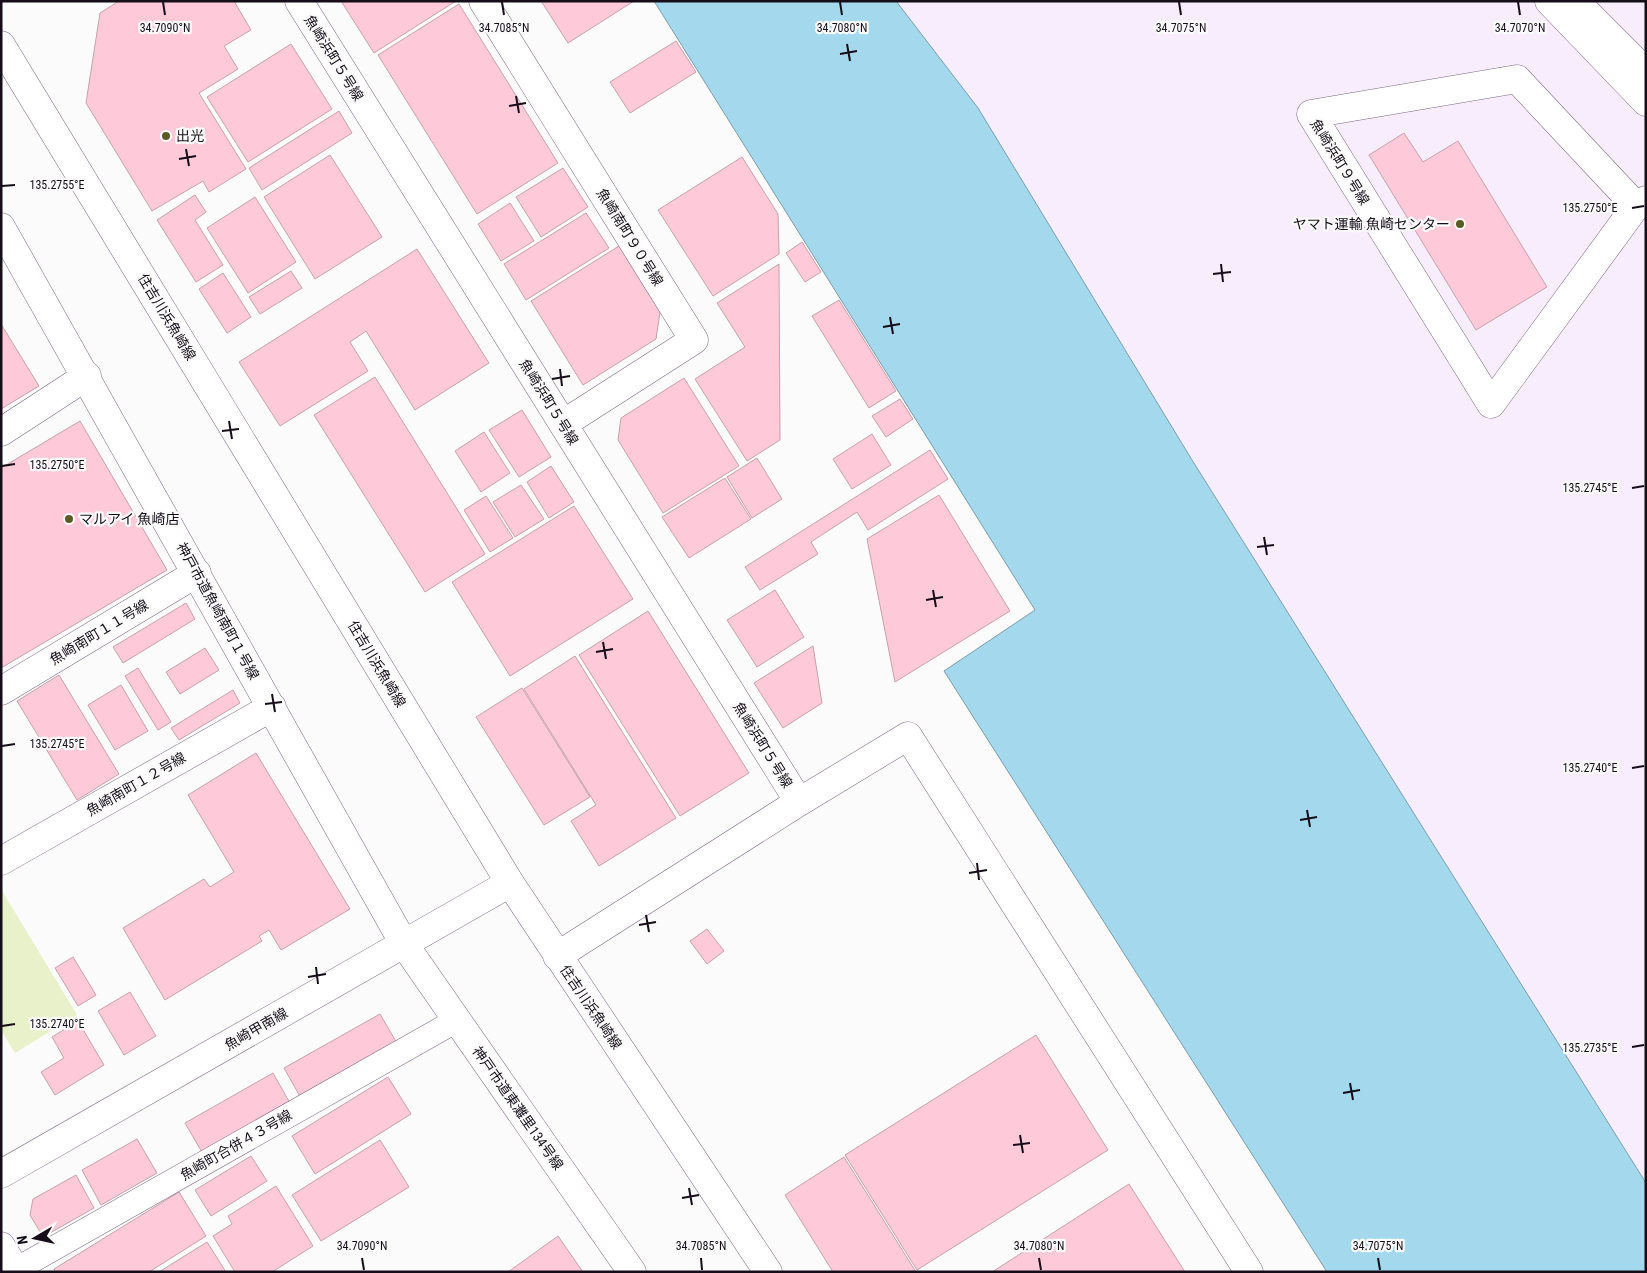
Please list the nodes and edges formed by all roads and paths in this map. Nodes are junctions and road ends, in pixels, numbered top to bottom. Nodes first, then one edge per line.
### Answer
1 (299, 1) edge
2 (483, 1) edge
3 (1549, 1) edge
4 (1570, 1) edge
5 (1574, 1) edge
6 (1594, 1) edge
7 (1, 45) edge
8 (1646, 49) edge
9 (1646, 72) edge
10 (1646, 87) edge
11 (1646, 102) edge
12 (1641, 203) edge
13 (1, 227) edge
14 (87, 376) junction
15 (563, 424) junction
16 (1, 432) edge
17 (197, 573) junction
18 (1, 691) edge
19 (272, 707) junction
20 (799, 802) junction
21 (1, 861) edge
22 (510, 883) junction
23 (404, 944) junction
24 (557, 956) junction
25 (457, 1020) junction
26 (1, 1174) edge
27 (1, 1246) edge
28 (15, 1271) edge
29 (632, 1272) edge
30 (768, 1272) edge
31 (1249, 1272) edge

1 - 15 main road, 魚崎浜町５号線
2 - 15 main road, 魚崎南町９０号線
3 - 11 main road
4 - 10 main road
5 - 9 main road
6 - 8 main road
7 - 22 main road, 住吉川浜魚崎線
12 - 12 main road, 魚崎浜町９号線
13 - 14 main road, 神戸市道魚崎南町１号線
14 - 16 main road
14 - 17 main road, 神戸市道魚崎南町１号線
15 - 20 main road, 魚崎浜町５号線
17 - 18 main road, 魚崎南町１１号線
17 - 19 main road, 神戸市道魚崎南町１号線
19 - 21 main road, 魚崎南町１２号線
19 - 23 main road, 神戸市道魚崎南町１号線
20 - 24 main road
20 - 31 main road
22 - 23 main road, 魚崎甲南線
22 - 24 main road, 住吉川浜魚崎線
23 - 25 main road, 神戸市道東灘里134号線
23 - 26 main road, 魚崎甲南線
24 - 30 main road, 住吉川浜魚崎線
25 - 28 lane, 魚崎町合併４３号線
25 - 29 main road, 神戸市道東灘里134号線
27 - 28 main road

